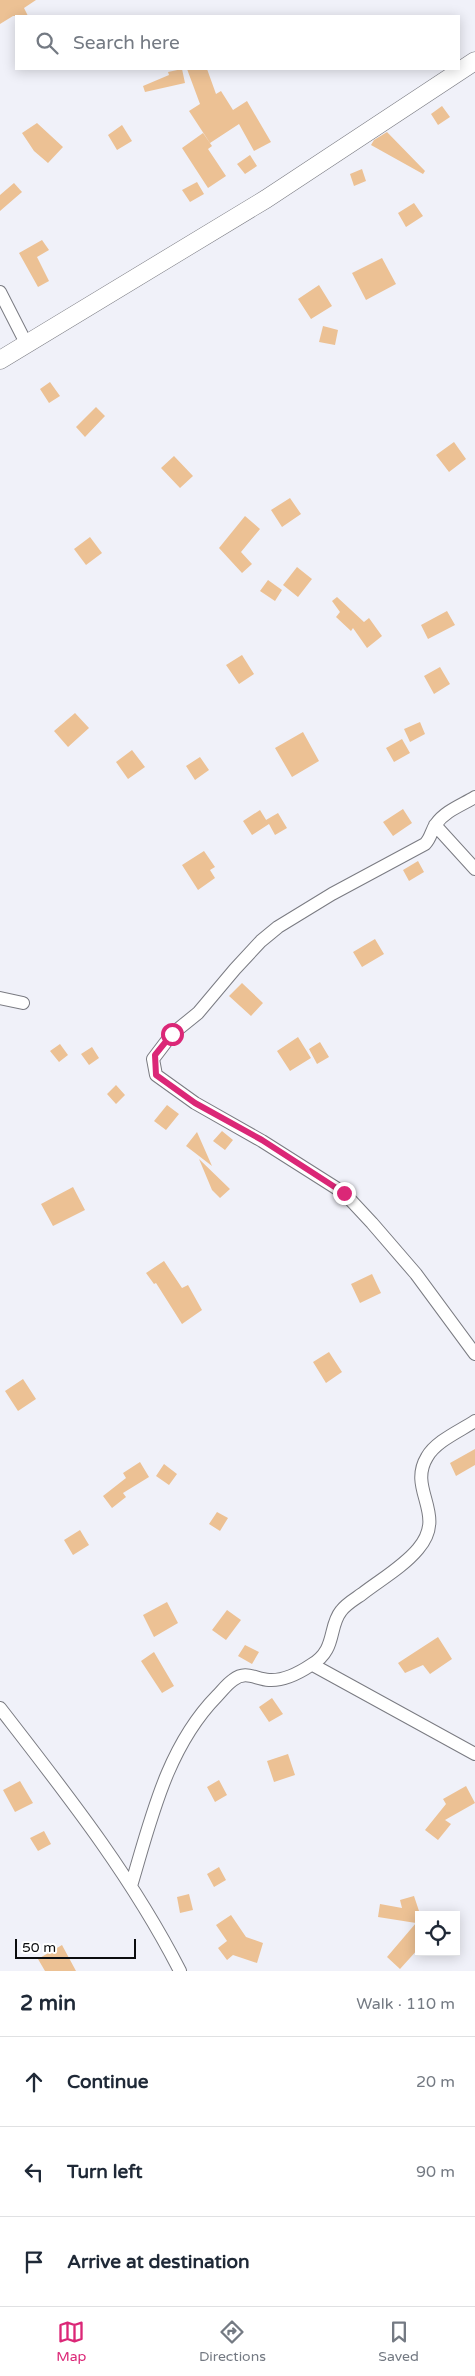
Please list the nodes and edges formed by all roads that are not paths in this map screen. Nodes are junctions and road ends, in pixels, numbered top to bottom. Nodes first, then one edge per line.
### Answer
1 (475, 61) edge
2 (0, 292) edge
3 (26, 343) junction
4 (0, 360) edge
5 (475, 797) edge
6 (435, 825) junction
7 (475, 869) edge
8 (0, 998) edge
9 (23, 1003) dead end
10 (475, 1354) edge
11 (475, 1421) edge
12 (313, 1664) junction
13 (0, 1708) edge
14 (475, 1754) edge
15 (131, 1886) junction
16 (180, 1971) edge

1 - 3 main road
2 - 3 street
3 - 4 main road
5 - 6 street
6 - 7 street
6 - 10 street
8 - 9 street
11 - 12 street
12 - 14 street
12 - 15 street
13 - 15 street
15 - 16 street

